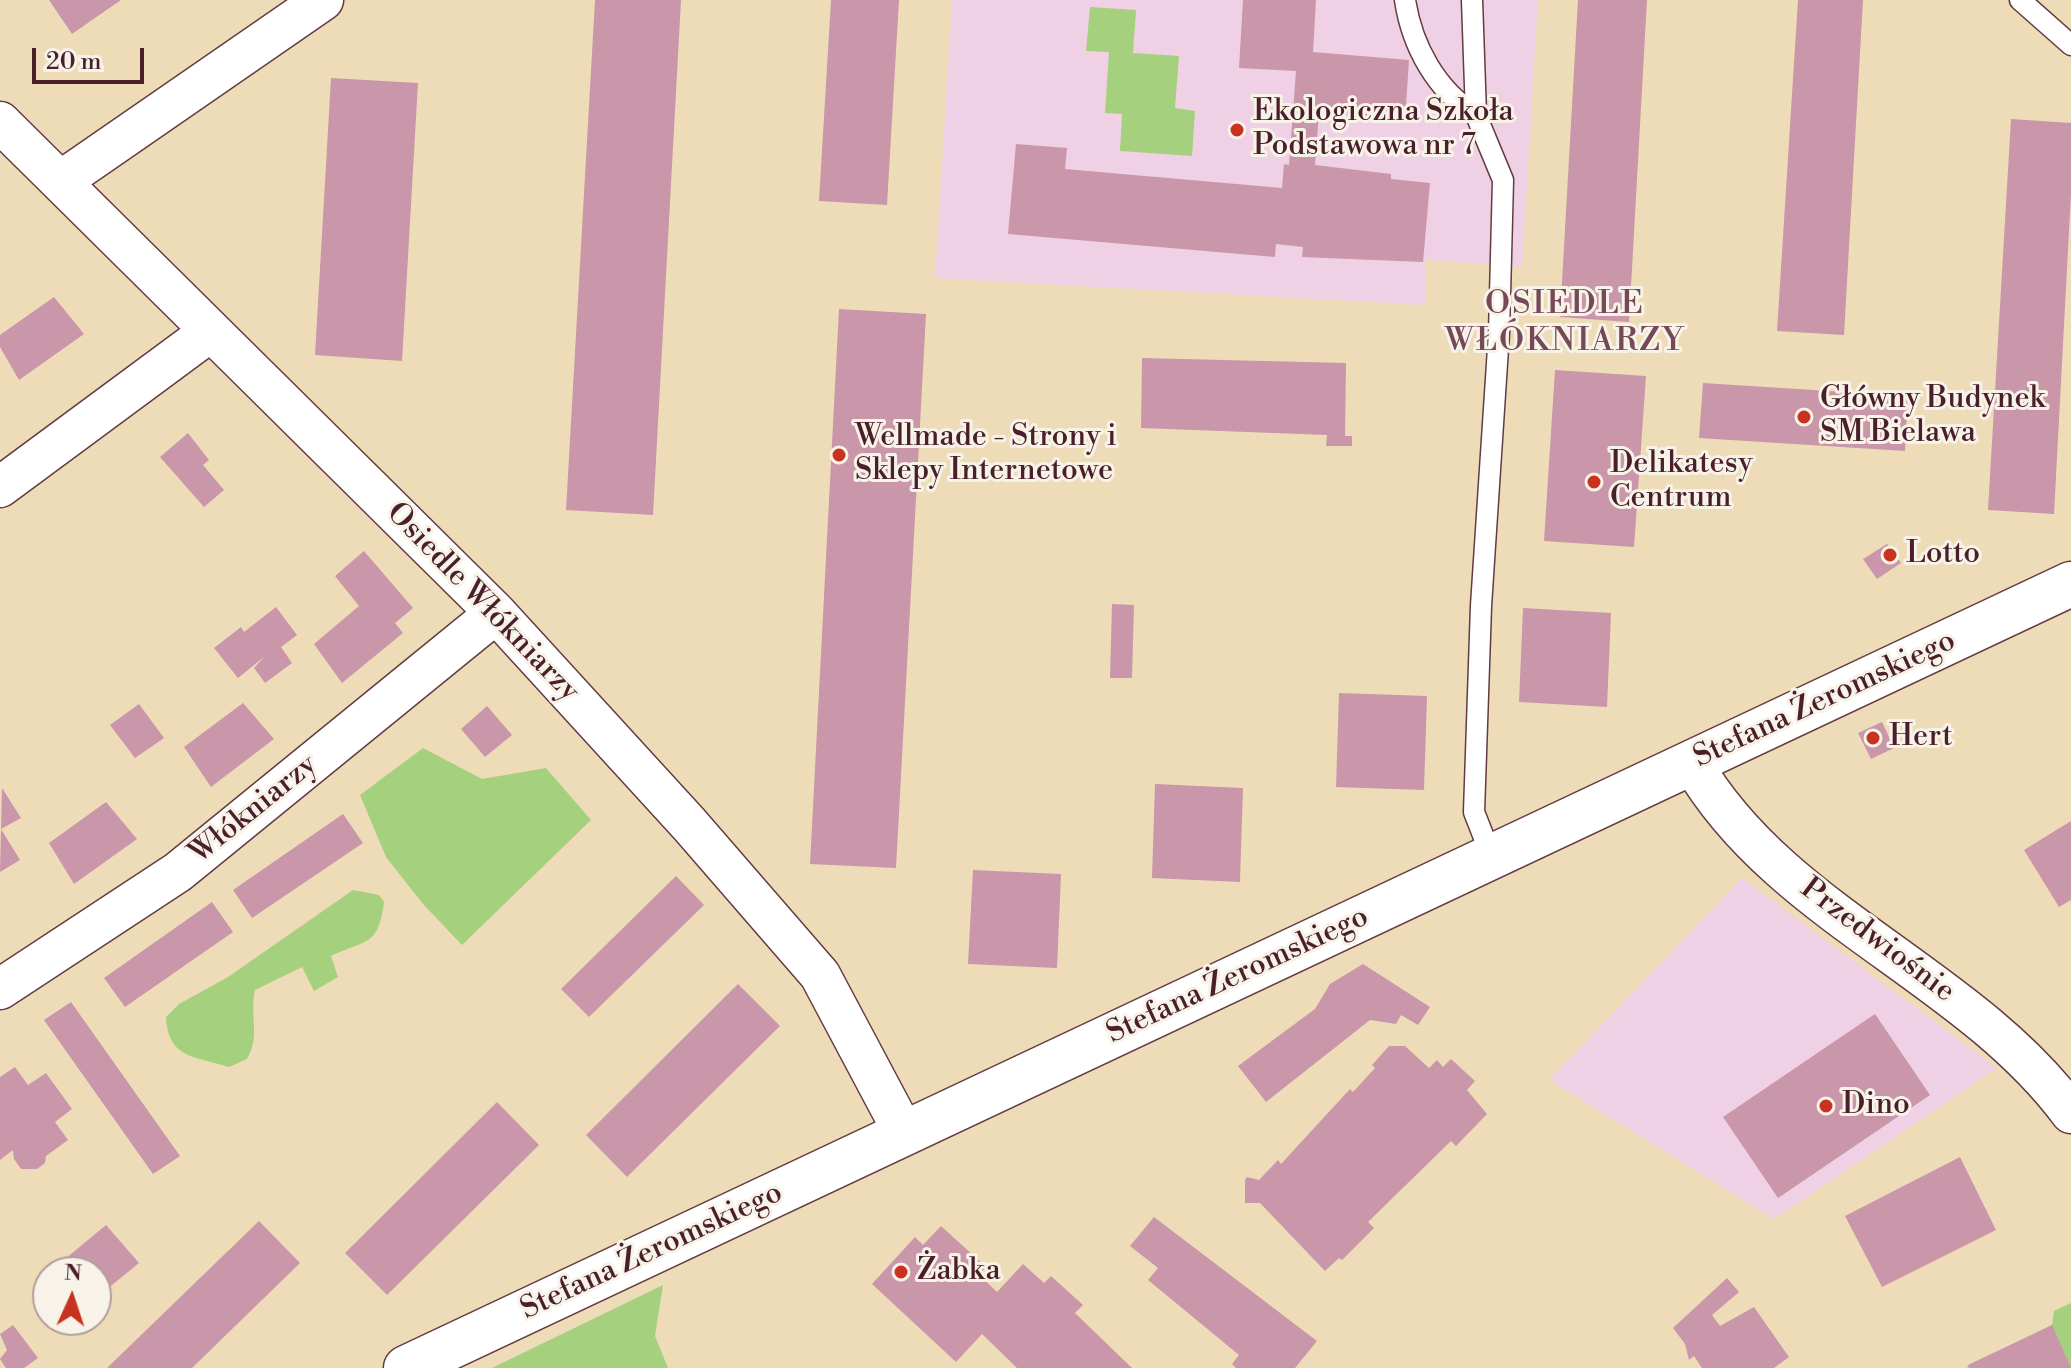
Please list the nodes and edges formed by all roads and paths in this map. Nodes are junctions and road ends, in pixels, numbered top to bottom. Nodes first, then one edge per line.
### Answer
1 (323, 0) edge
2 (1405, 0) edge
3 (1472, 0) edge
4 (2020, 0) edge
5 (2071, 45) edge
6 (1476, 115) junction
7 (0, 122) edge
8 (61, 181) junction
9 (211, 331) junction
10 (0, 487) edge
11 (2071, 584) edge
12 (496, 613) junction
13 (1692, 763) junction
14 (1492, 858) junction
15 (0, 989) edge
16 (2071, 1113) edge
17 (904, 1133) junction
18 (406, 1368) edge

1 - 8 street
2 - 6 lane
3 - 6 lane
4 - 5 lane
6 - 14 lane
7 - 8 street, Osiedle Włókniarzy
8 - 9 street, Osiedle Włókniarzy
9 - 10 street
9 - 12 street, Osiedle Włókniarzy
11 - 13 street, Stefana Żeromskiego
12 - 15 street, Włókniarzy
12 - 17 street, Osiedle Włókniarzy
13 - 14 street, Stefana Żeromskiego
13 - 16 street, Przedwiośnie
14 - 17 street, Stefana Żeromskiego
17 - 18 street, Stefana Żeromskiego

